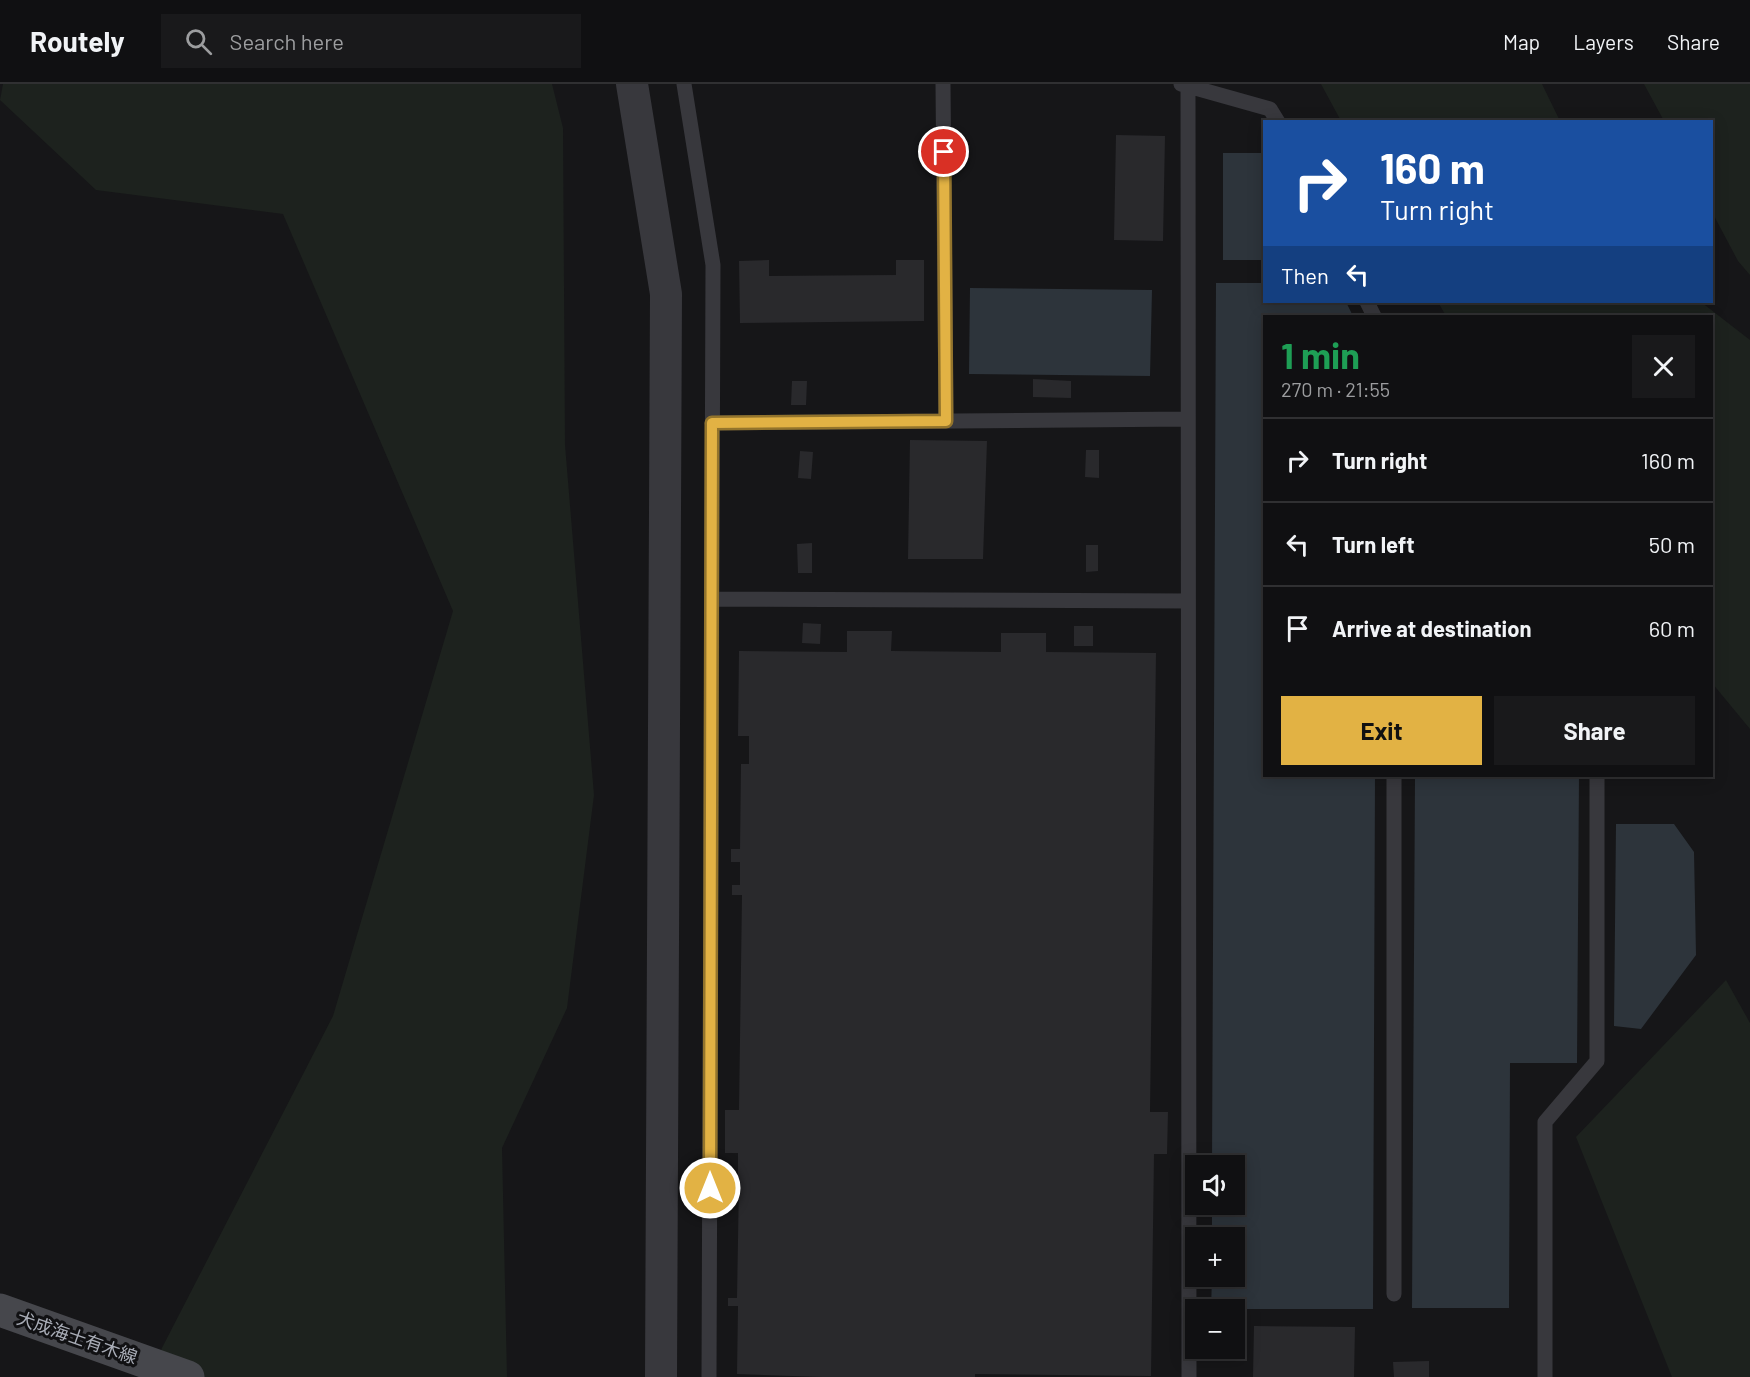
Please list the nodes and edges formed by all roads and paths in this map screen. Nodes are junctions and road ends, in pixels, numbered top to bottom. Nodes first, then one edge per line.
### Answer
1 (632, 84) edge
2 (684, 84) edge
3 (943, 84) edge
4 (1186, 85) edge
5 (1277, 120) edge
6 (1188, 419) junction
7 (946, 421) junction
8 (712, 423) junction
9 (712, 599) junction
10 (1188, 601) junction
11 (1395, 777) edge
12 (1597, 777) edge
13 (1394, 1294) dead end
14 (0, 1310) edge
15 (188, 1377) edge
16 (661, 1377) edge
17 (709, 1377) edge
18 (1189, 1377) edge
19 (1545, 1377) edge

1 - 16 street
2 - 8 lane
3 - 7 lane
4 - 5 lane
4 - 6 lane
6 - 7 lane
6 - 10 lane
7 - 8 lane
8 - 9 lane
9 - 10 lane
9 - 17 lane
10 - 18 lane
11 - 13 lane
12 - 19 lane
14 - 15 main road, 犬成海士有木線

